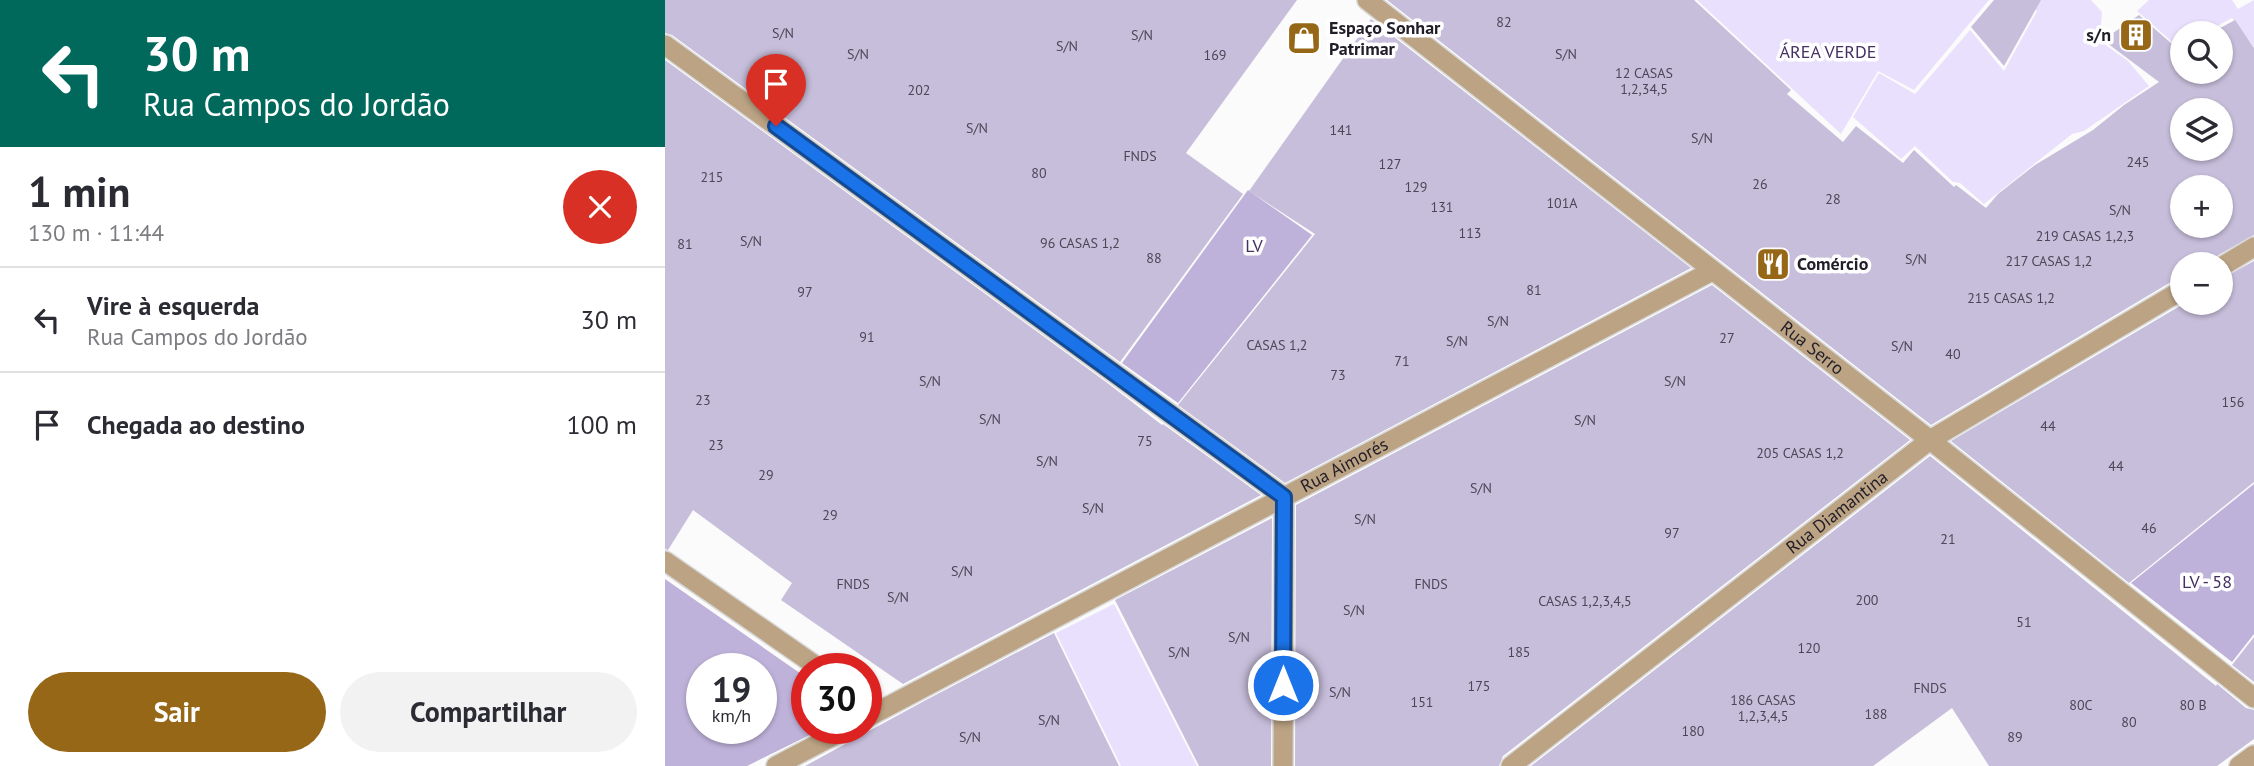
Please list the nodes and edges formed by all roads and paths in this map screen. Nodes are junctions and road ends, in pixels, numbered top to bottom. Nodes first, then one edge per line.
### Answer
1 (1367, 0) edge
2 (665, 45) edge
3 (2254, 247) edge
4 (2233, 260) edge
5 (1711, 271) junction
6 (2170, 297) edge
7 (1930, 440) junction
8 (1284, 497) junction
9 (665, 561) edge
10 (797, 653) edge
11 (2254, 698) edge
12 (882, 704) edge
13 (818, 744) edge
14 (2254, 755) edge
15 (776, 766) edge
16 (1283, 766) edge
17 (1511, 766) edge
18 (2239, 766) edge

1 - 5 street, Rua Serro
2 - 8 street
3 - 4 street
5 - 7 street, Rua Serro
5 - 8 street, Rua Aimorés
6 - 7 street, Rua Diamantina
7 - 11 street, Rua Serro
7 - 17 street, Rua Diamantina
8 - 12 street, Rua Aimorés
8 - 16 street
9 - 10 street
13 - 15 street
14 - 18 street

